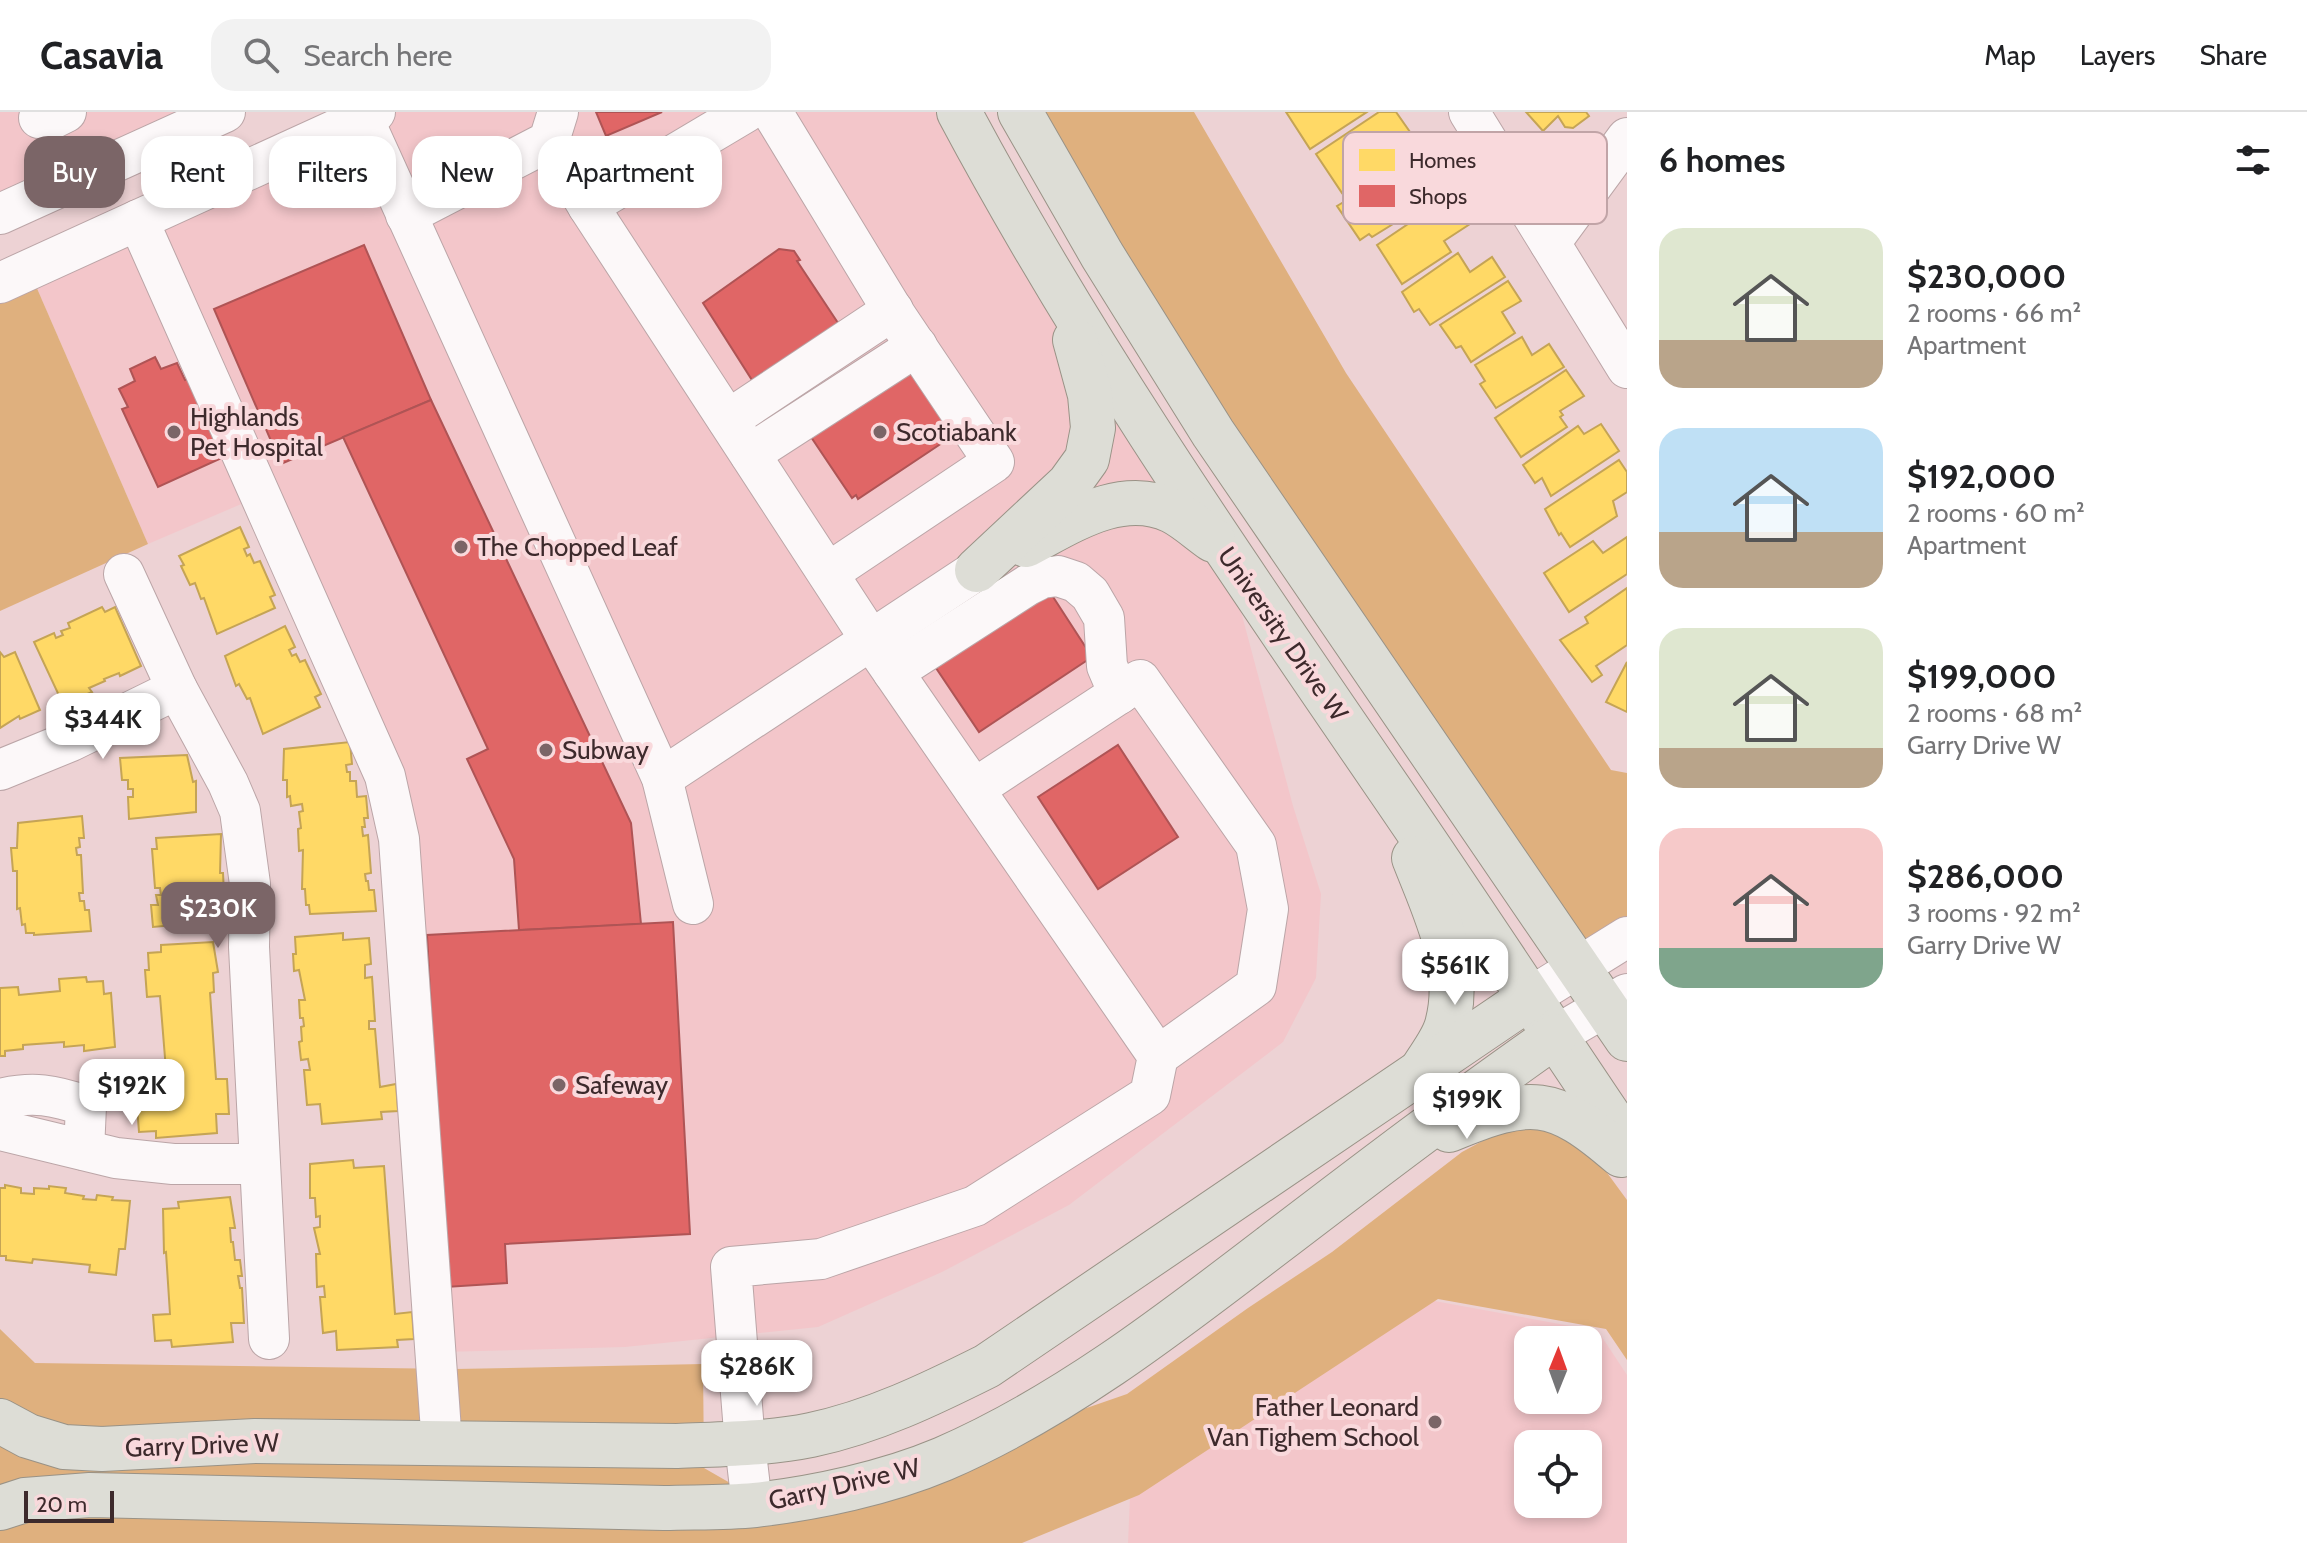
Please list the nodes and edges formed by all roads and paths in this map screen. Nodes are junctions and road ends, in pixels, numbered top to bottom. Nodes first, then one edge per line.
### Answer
1 (225, 112) edge
2 (772, 112) edge
3 (959, 112) edge
4 (1020, 112) edge
5 (1469, 112) edge
6 (365, 114) edge
7 (728, 118) edge
8 (554, 127) edge
9 (1481, 132) edge
10 (699, 136) edge
11 (1627, 138) edge
12 (1607, 165) edge
13 (589, 208) edge
14 (1, 210) edge
15 (406, 215) junction
16 (138, 220) junction
17 (1538, 224) edge
18 (1564, 224) edge
19 (1550, 243) junction
20 (0, 283) edge
21 (1061, 291) junction
22 (893, 310) junction
23 (917, 346) junction
24 (1627, 368) edge
25 (728, 420) junction
26 (750, 454) junction
27 (1224, 548) junction
28 (977, 570) junction
29 (828, 573) junction
30 (124, 574) dead end
31 (882, 656) junction
32 (177, 689) junction
33 (1119, 694) junction
34 (0, 770) edge
35 (662, 778) junction
36 (1382, 778) junction
37 (974, 789) junction
38 (693, 904) dead end
39 (1627, 937) edge
40 (1579, 969) junction
41 (1529, 998) junction
42 (1620, 1014) edge
43 (1555, 1036) junction
44 (1158, 1056) junction
45 (1420, 1073) junction
46 (0, 1099) edge
47 (0, 1130) edge
48 (1627, 1143) edge
49 (84, 1150) junction
50 (1627, 1161) edge
51 (259, 1164) junction
52 (1341, 1195) junction
53 (269, 1339) dead end
54 (0, 1421) edge
55 (745, 1444) junction
56 (442, 1445) junction
57 (752, 1505) junction
58 (0, 1508) edge

1 - 14 street
2 - 22 street
3 - 21 main road, University Drive W
4 - 40 main road, University Drive W
5 - 9 street
6 - 15 street
6 - 16 street
7 - 10 street
8 - 15 street
11 - 12 street
13 - 25 street
15 - 35 street
16 - 20 street
16 - 56 street
17 - 19 street
18 - 19 street
19 - 24 street
21 - 27 main road, University Drive W
21 - 28 main road
22 - 23 street
22 - 25 street
23 - 26 street
23 - 29 street
25 - 26 street
26 - 29 street
27 - 28 main road
27 - 36 main road, University Drive W
28 - 31 street
29 - 31 street
30 - 32 street
31 - 33 street
31 - 35 street
31 - 37 street
32 - 34 street
32 - 51 street
33 - 37 street
33 - 44 street
35 - 38 street
36 - 41 main road, University Drive W
36 - 45 main road
37 - 44 street
39 - 40 street
40 - 41 street
40 - 42 main road, University Drive W
41 - 43 main road, University Drive W
41 - 45 main road, Garry Drive W
42 - 43 street
43 - 48 main road, University Drive W
43 - 52 main road, Garry Drive W
44 - 55 street
45 - 55 main road, Garry Drive W
46 - 49 street
47 - 49 street
49 - 51 street
50 - 52 main road
51 - 53 street
52 - 57 main road, Garry Drive W
54 - 56 main road, Garry Drive W
55 - 56 main road, Garry Drive W
55 - 57 street
57 - 58 main road, Garry Drive W

